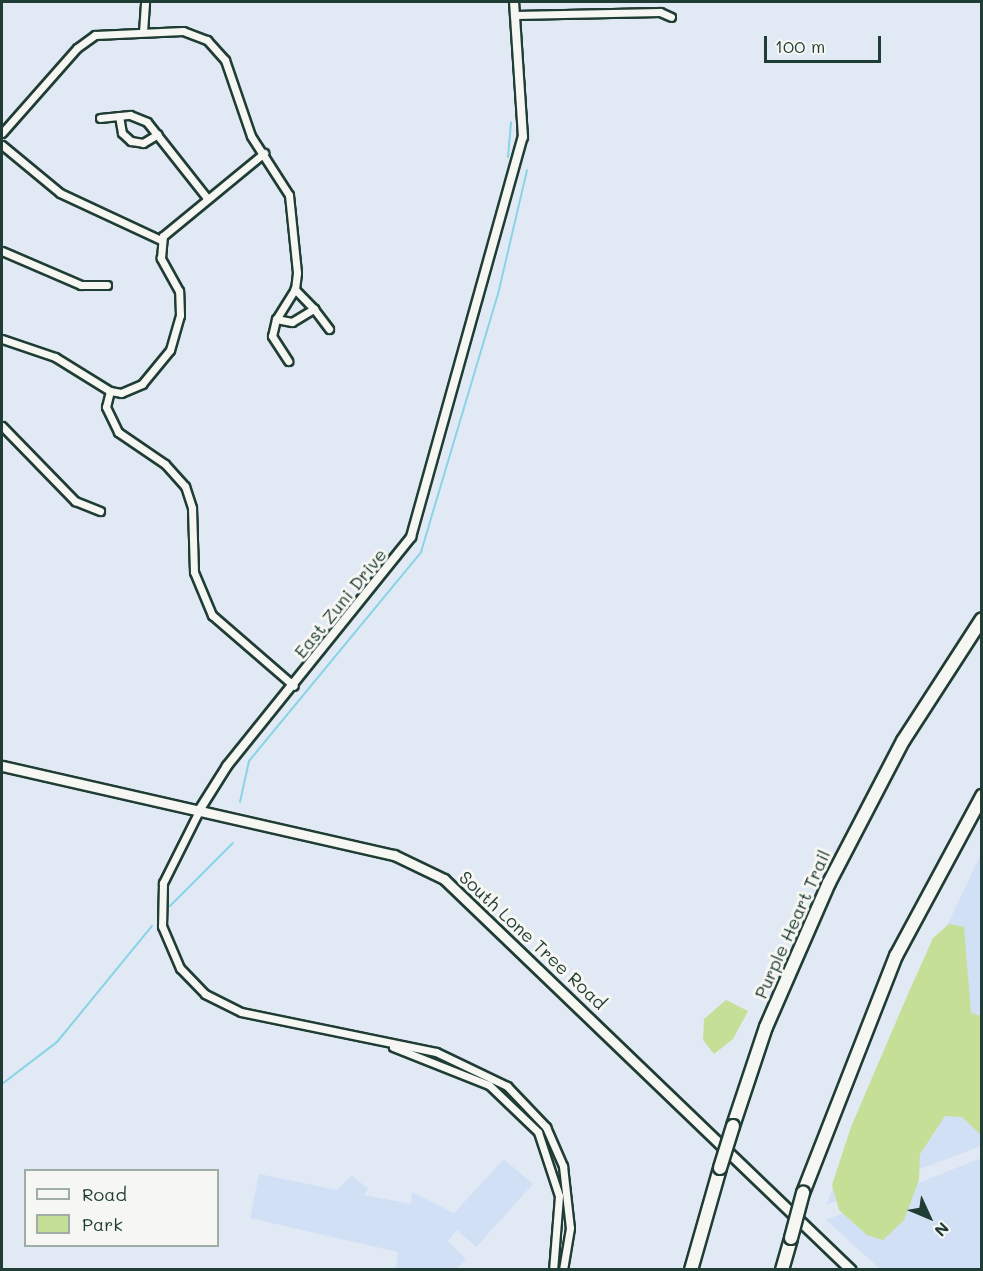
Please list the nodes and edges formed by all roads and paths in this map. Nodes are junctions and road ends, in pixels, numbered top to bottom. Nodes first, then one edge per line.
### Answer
1 (142, 2) edge
2 (514, 2) edge
3 (515, 15) junction
4 (671, 17) dead end
5 (143, 32) junction
6 (119, 116) junction
7 (100, 118) dead end
8 (2, 134) edge
9 (158, 134) junction
10 (2, 145) edge
11 (264, 153) junction
12 (207, 198) junction
13 (161, 240) junction
14 (2, 251) edge
15 (107, 285) dead end
16 (295, 289) junction
17 (314, 309) junction
18 (276, 319) junction
19 (329, 329) dead end
20 (2, 339) edge
21 (288, 361) dead end
22 (110, 391) junction
23 (2, 426) edge
24 (100, 511) dead end
25 (981, 619) edge
26 (294, 686) junction
27 (2, 766) edge
28 (981, 796) edge
29 (200, 809) junction
30 (388, 1045) junction
31 (553, 1269) edge
32 (563, 1269) edge
33 (691, 1269) edge
34 (782, 1269) edge
35 (851, 1269) edge

1 - 5 street
2 - 3 street, East Zuni Drive
3 - 4 street
3 - 26 street, East Zuni Drive
5 - 8 street
5 - 11 street
6 - 7 street
6 - 9 street
6 - 9 street
9 - 12 street
10 - 13 street
11 - 12 street
11 - 16 street
12 - 13 street
13 - 22 street
14 - 15 street
16 - 17 street
16 - 18 street
17 - 18 street
17 - 19 street
18 - 21 street
20 - 22 street
22 - 26 street
23 - 24 street
25 - 33 highway, Purple Heart Trail, bridge
26 - 29 street, East Zuni Drive
27 - 29 main road, South Lone Tree Road
28 - 34 highway, bridge
29 - 30 street, East Zuni Drive
29 - 35 main road, South Lone Tree Road
30 - 31 street, East Zuni Drive
30 - 32 street, East Zuni Drive

